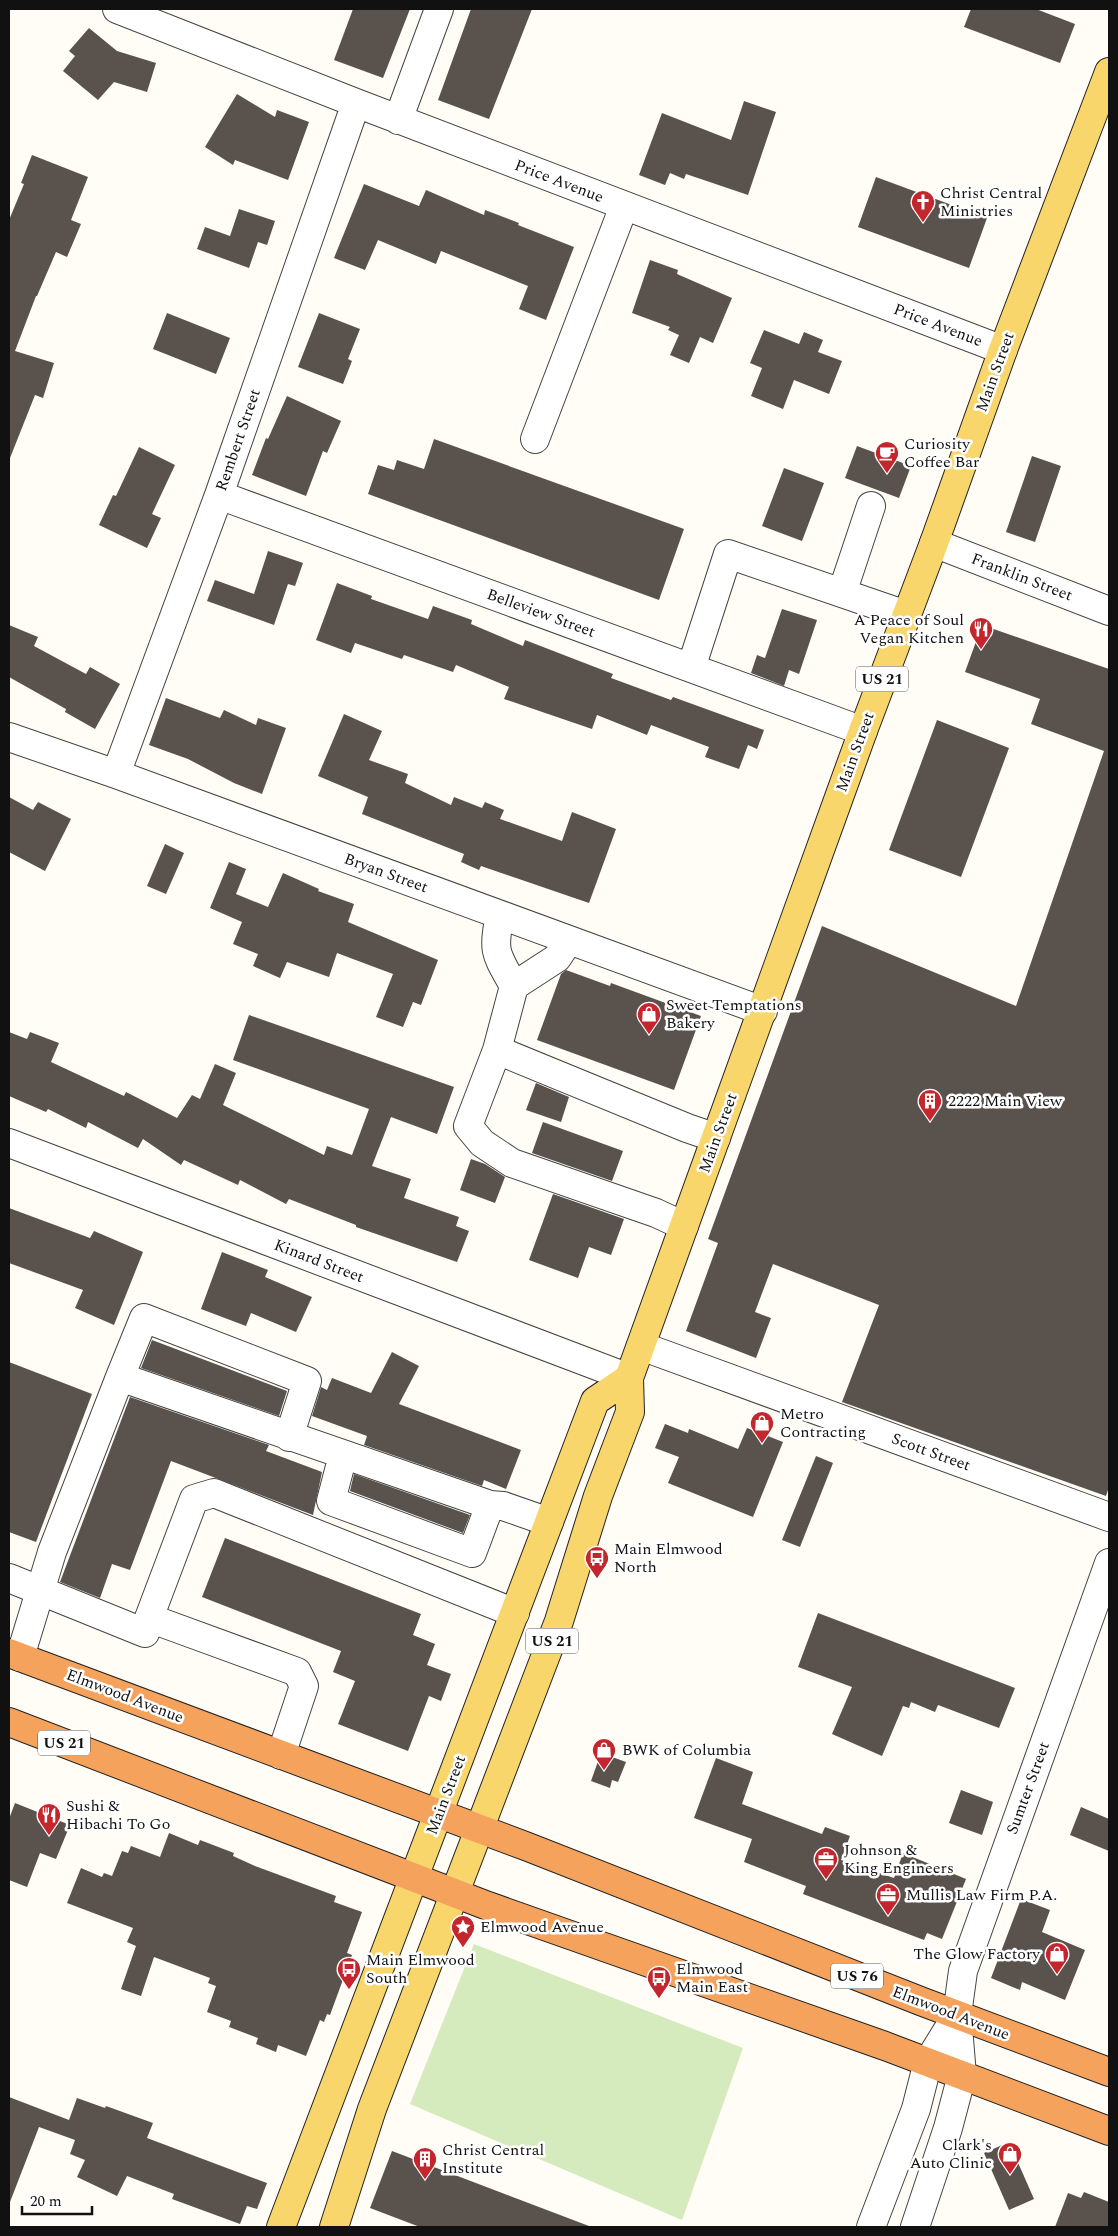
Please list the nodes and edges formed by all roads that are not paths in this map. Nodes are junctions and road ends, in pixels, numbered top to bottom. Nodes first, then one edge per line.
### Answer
1 (117, 9) edge
2 (439, 9) edge
3 (1109, 72) edge
4 (356, 104) junction
5 (398, 120) junction
6 (624, 206) junction
7 (1003, 350) junction
8 (535, 439) dead end
9 (219, 495) junction
10 (872, 506) dead end
11 (934, 543) junction
12 (842, 593) junction
13 (1109, 611) edge
14 (906, 615) junction
15 (691, 668) junction
16 (863, 731) junction
17 (9, 737) edge
18 (116, 774) junction
19 (500, 915) junction
20 (569, 940) junction
21 (514, 986) junction
22 (762, 1011) junction
23 (497, 1050) junction
24 (716, 1138) junction
25 (9, 1143) edge
26 (684, 1226) junction
27 (641, 1346) junction
28 (120, 1377) junction
29 (629, 1378) junction
30 (289, 1437) junction
31 (343, 1455) junction
32 (490, 1505) junction
33 (1109, 1517) edge
34 (549, 1522) junction
35 (1109, 1563) edge
36 (9, 1578) edge
37 (40, 1591) junction
38 (515, 1613) junction
39 (149, 1618) junction
40 (14, 1655) edge
41 (9, 1722) edge
42 (281, 1755) junction
43 (438, 1813) junction
44 (481, 1829) junction
45 (414, 1877) junction
46 (455, 1893) junction
47 (957, 2014) junction
48 (928, 2062) junction
49 (1109, 2072) edge
50 (962, 2075) junction
51 (1109, 2131) edge
52 (281, 2227) edge
53 (334, 2227) edge
54 (871, 2227) edge
55 (915, 2227) edge

1 - 4 street, Price Avenue
2 - 5 street
3 - 7 main road, Main Street / US 21
4 - 5 street, Price Avenue
4 - 9 street, Rembert Street
5 - 6 street, Price Avenue
6 - 7 street, Price Avenue
6 - 8 street
7 - 11 main road, Main Street / US 21
9 - 15 street, Belleview Street
9 - 18 street, Rembert Street
10 - 12 street
11 - 13 street, Franklin Street
11 - 14 main road, Main Street / US 21
12 - 14 street
12 - 15 street
14 - 16 main road, Main Street / US 21
15 - 16 street, Belleview Street
16 - 22 main road, Main Street / US 21
17 - 18 street, Bryan Street
18 - 19 street, Bryan Street
19 - 20 street, Bryan Street
19 - 21 street
20 - 21 street
20 - 22 street, Bryan Street
21 - 23 street
22 - 24 main road, Main Street / US 21
23 - 24 street
23 - 26 street
24 - 26 main road, Main Street / US 21
25 - 29 street, Kinard Street
26 - 27 main road, Main Street / US 21
27 - 29 main road, Main Street / US 21
27 - 33 street, Scott Street
28 - 30 street
28 - 30 street
28 - 37 street
29 - 34 main road, Main Street / US 21
29 - 44 main road, Main Street / US 21
30 - 31 street
31 - 32 street
31 - 32 street
32 - 34 street
34 - 38 main road, Main Street / US 21
35 - 47 street, Sumter Street
36 - 37 street
37 - 39 street
37 - 40 street
38 - 39 street
38 - 43 main road, Main Street / US 21
39 - 42 street
40 - 42 highway, Elmwood Avenue
41 - 45 highway, US 21
42 - 43 highway, Elmwood Avenue
43 - 44 highway, Elmwood Avenue / US 76
43 - 45 main road, Main Street
44 - 46 main road, Main Street / US 21
44 - 47 highway, Elmwood Avenue / US 76
45 - 46 highway, US 21
45 - 52 main road, Main Street
46 - 48 highway
46 - 53 main road, Main Street
47 - 48 street, Sumter Street
47 - 49 highway, Elmwood Avenue / US 76
47 - 50 street, Sumter Street
48 - 50 highway
48 - 54 street, Sumter Street
50 - 51 highway
50 - 55 street, Sumter Street

